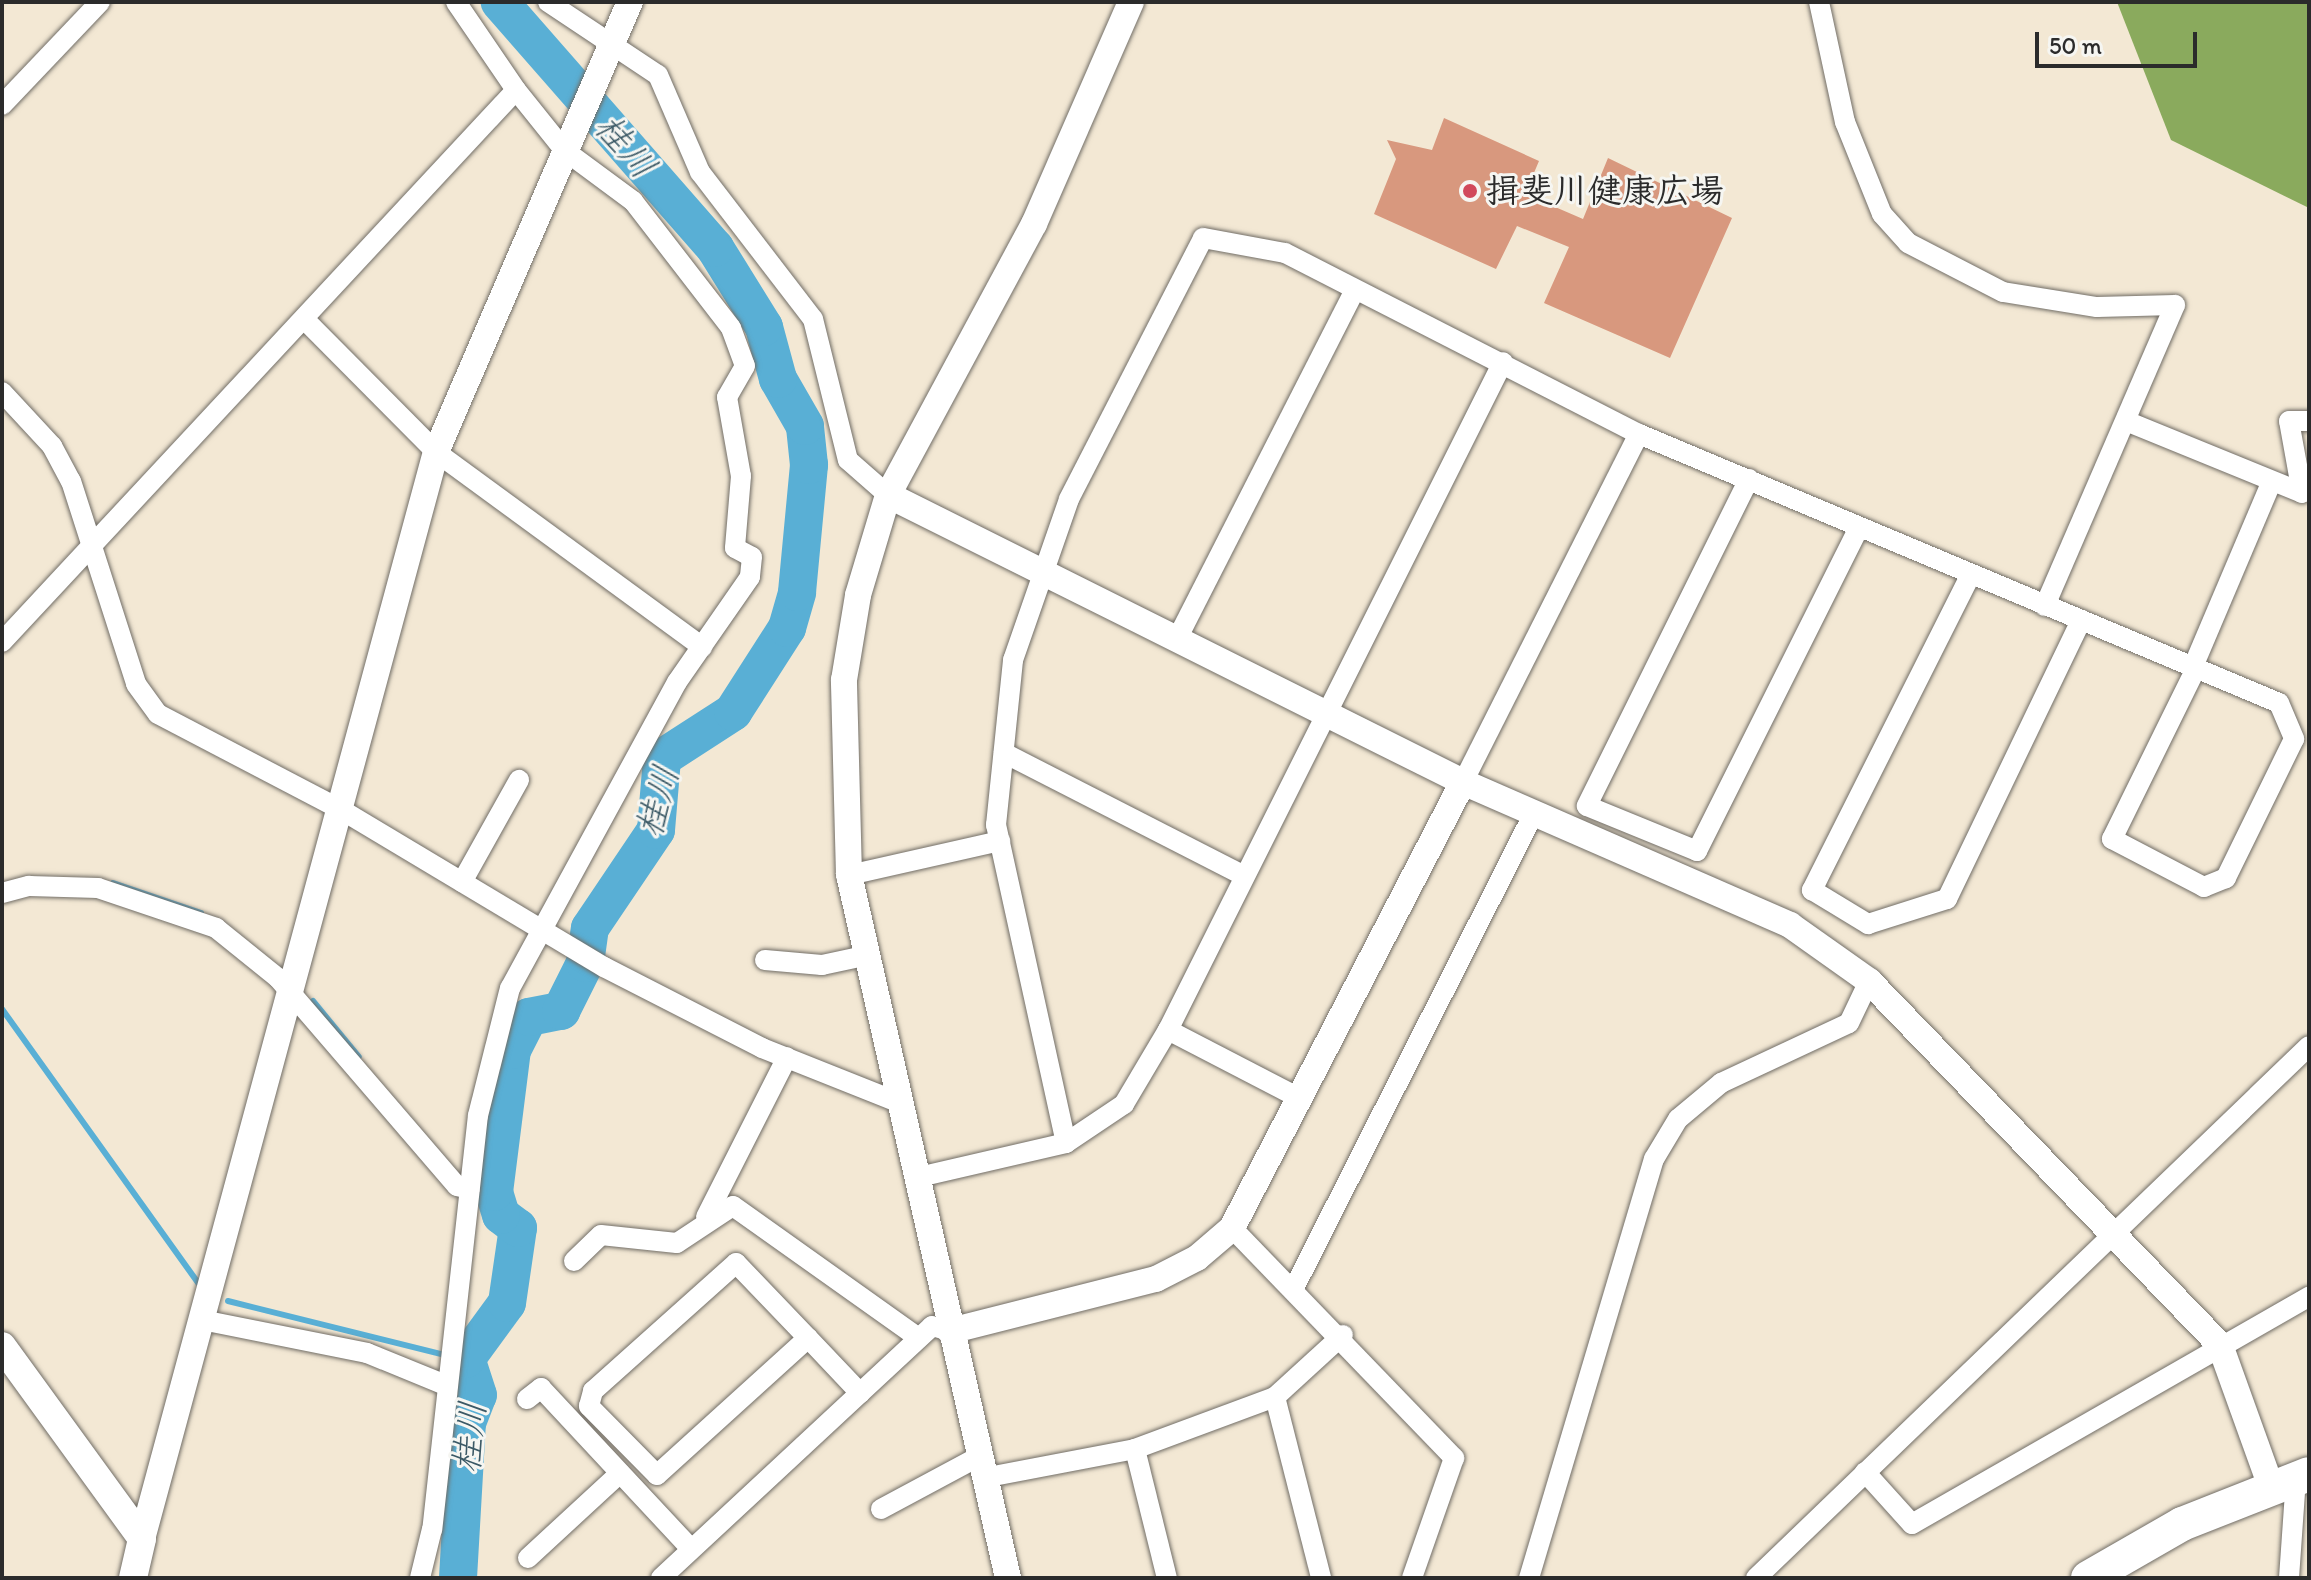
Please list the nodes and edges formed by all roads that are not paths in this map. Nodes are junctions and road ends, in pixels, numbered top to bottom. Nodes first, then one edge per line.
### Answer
1 (100, 2) edge
2 (456, 2) edge
3 (548, 2) edge
4 (630, 2) edge
5 (1131, 2) edge
6 (1819, 2) edge
7 (610, 46) junction
8 (516, 90) junction
9 (2, 105) edge
10 (566, 144) junction
11 (1354, 291) junction
12 (310, 325) dead end
13 (1503, 362) junction
14 (2, 392) edge
15 (2126, 421) junction
16 (2309, 421) edge
17 (1639, 434) junction
18 (436, 452) junction
19 (1749, 479) junction
20 (2271, 483) junction
21 (888, 495) junction
22 (1859, 527) junction
23 (95, 540) junction
24 (1037, 574) junction
25 (1970, 576) junction
26 (2045, 606) junction
27 (2081, 620) junction
28 (1176, 641) junction
29 (2, 642) edge
30 (702, 647) junction
31 (2195, 667) junction
32 (1327, 715) junction
33 (1004, 753) junction
34 (519, 780) dead end
35 (1463, 782) junction
36 (340, 809) junction
37 (1534, 813) junction
38 (1000, 841) junction
39 (849, 875) junction
40 (1242, 875) junction
41 (462, 882) junction
42 (2, 893) edge
43 (542, 931) junction
44 (864, 956) junction
45 (765, 960) dead end
46 (1869, 981) junction
47 (290, 991) junction
48 (1168, 1030) junction
49 (2309, 1046) edge
50 (787, 1057) junction
51 (1301, 1099) junction
52 (903, 1104) junction
53 (1066, 1143) junction
54 (919, 1177) junction
55 (470, 1189) junction
56 (705, 1218) junction
57 (1232, 1228) junction
58 (2112, 1232) junction
59 (574, 1261) dead end
60 (1294, 1288) junction
61 (2309, 1297) edge
62 (202, 1320) junction
63 (950, 1331) junction
64 (1343, 1335) junction
65 (808, 1338) junction
66 (919, 1338) junction
67 (2220, 1345) junction
68 (2, 1346) edge
69 (448, 1386) junction
70 (860, 1393) junction
71 (1275, 1397) junction
72 (527, 1399) dead end
73 (1135, 1449) junction
74 (981, 1467) junction
75 (1865, 1472) junction
76 (620, 1473) junction
77 (2292, 1480) edge
78 (881, 1509) dead end
79 (142, 1539) junction
80 (691, 1549) junction
81 (528, 1558) dead end
82 (133, 1578) edge
83 (420, 1578) edge
84 (661, 1578) edge
85 (1008, 1578) edge
86 (1167, 1578) edge
87 (1321, 1578) edge
88 (1412, 1578) edge
89 (1529, 1578) edge
90 (1756, 1578) edge
91 (2088, 1578) edge
92 (2289, 1578) edge

1 - 9 street
2 - 8 street
3 - 7 street
4 - 7 street
5 - 21 street
6 - 15 street
7 - 10 street
7 - 21 street
8 - 10 street
8 - 23 street
10 - 18 street
10 - 30 street
11 - 13 street
11 - 24 street
11 - 28 street
12 - 18 street
13 - 17 street
13 - 32 street
14 - 23 street
15 - 20 street
15 - 26 street
16 - 20 street
17 - 19 street
17 - 35 street
18 - 30 street
18 - 36 street
19 - 22 street
19 - 22 street
20 - 31 street
21 - 24 street
21 - 39 street
22 - 25 street
23 - 29 street
23 - 36 street
24 - 28 street
24 - 33 street
25 - 26 street
25 - 27 street
26 - 27 street
27 - 31 street
28 - 32 street
30 - 43 street
31 - 31 street
32 - 35 street
32 - 40 street
33 - 38 street
33 - 40 street
34 - 41 street
35 - 37 street
35 - 51 street
36 - 41 street
36 - 47 street
37 - 46 street
37 - 60 street
38 - 39 street
38 - 53 street
39 - 44 street
40 - 48 street
41 - 43 street
42 - 47 street
43 - 50 street
43 - 55 street
44 - 45 street
44 - 52 street
46 - 58 street
46 - 89 street
47 - 55 street
47 - 62 street
48 - 51 street
48 - 53 street
49 - 58 street
50 - 52 street
50 - 56 street
51 - 57 street
52 - 54 street
53 - 54 street
54 - 63 street
55 - 69 street
56 - 59 street
56 - 66 street
57 - 60 street
57 - 63 street
58 - 67 street
58 - 75 street
60 - 64 street
61 - 67 street
62 - 69 street
62 - 79 street
63 - 66 street
63 - 74 street
64 - 71 street
64 - 88 street
65 - 65 street
65 - 70 street
66 - 70 street
67 - 75 street
67 - 77 street
68 - 79 main road
69 - 83 street
70 - 80 street
71 - 73 street
71 - 87 street
72 - 76 street
73 - 74 street
73 - 86 street
74 - 78 street
74 - 85 street
75 - 90 street
76 - 80 street
76 - 81 street
77 - 91 highway
77 - 92 street
79 - 82 main road
80 - 84 street

